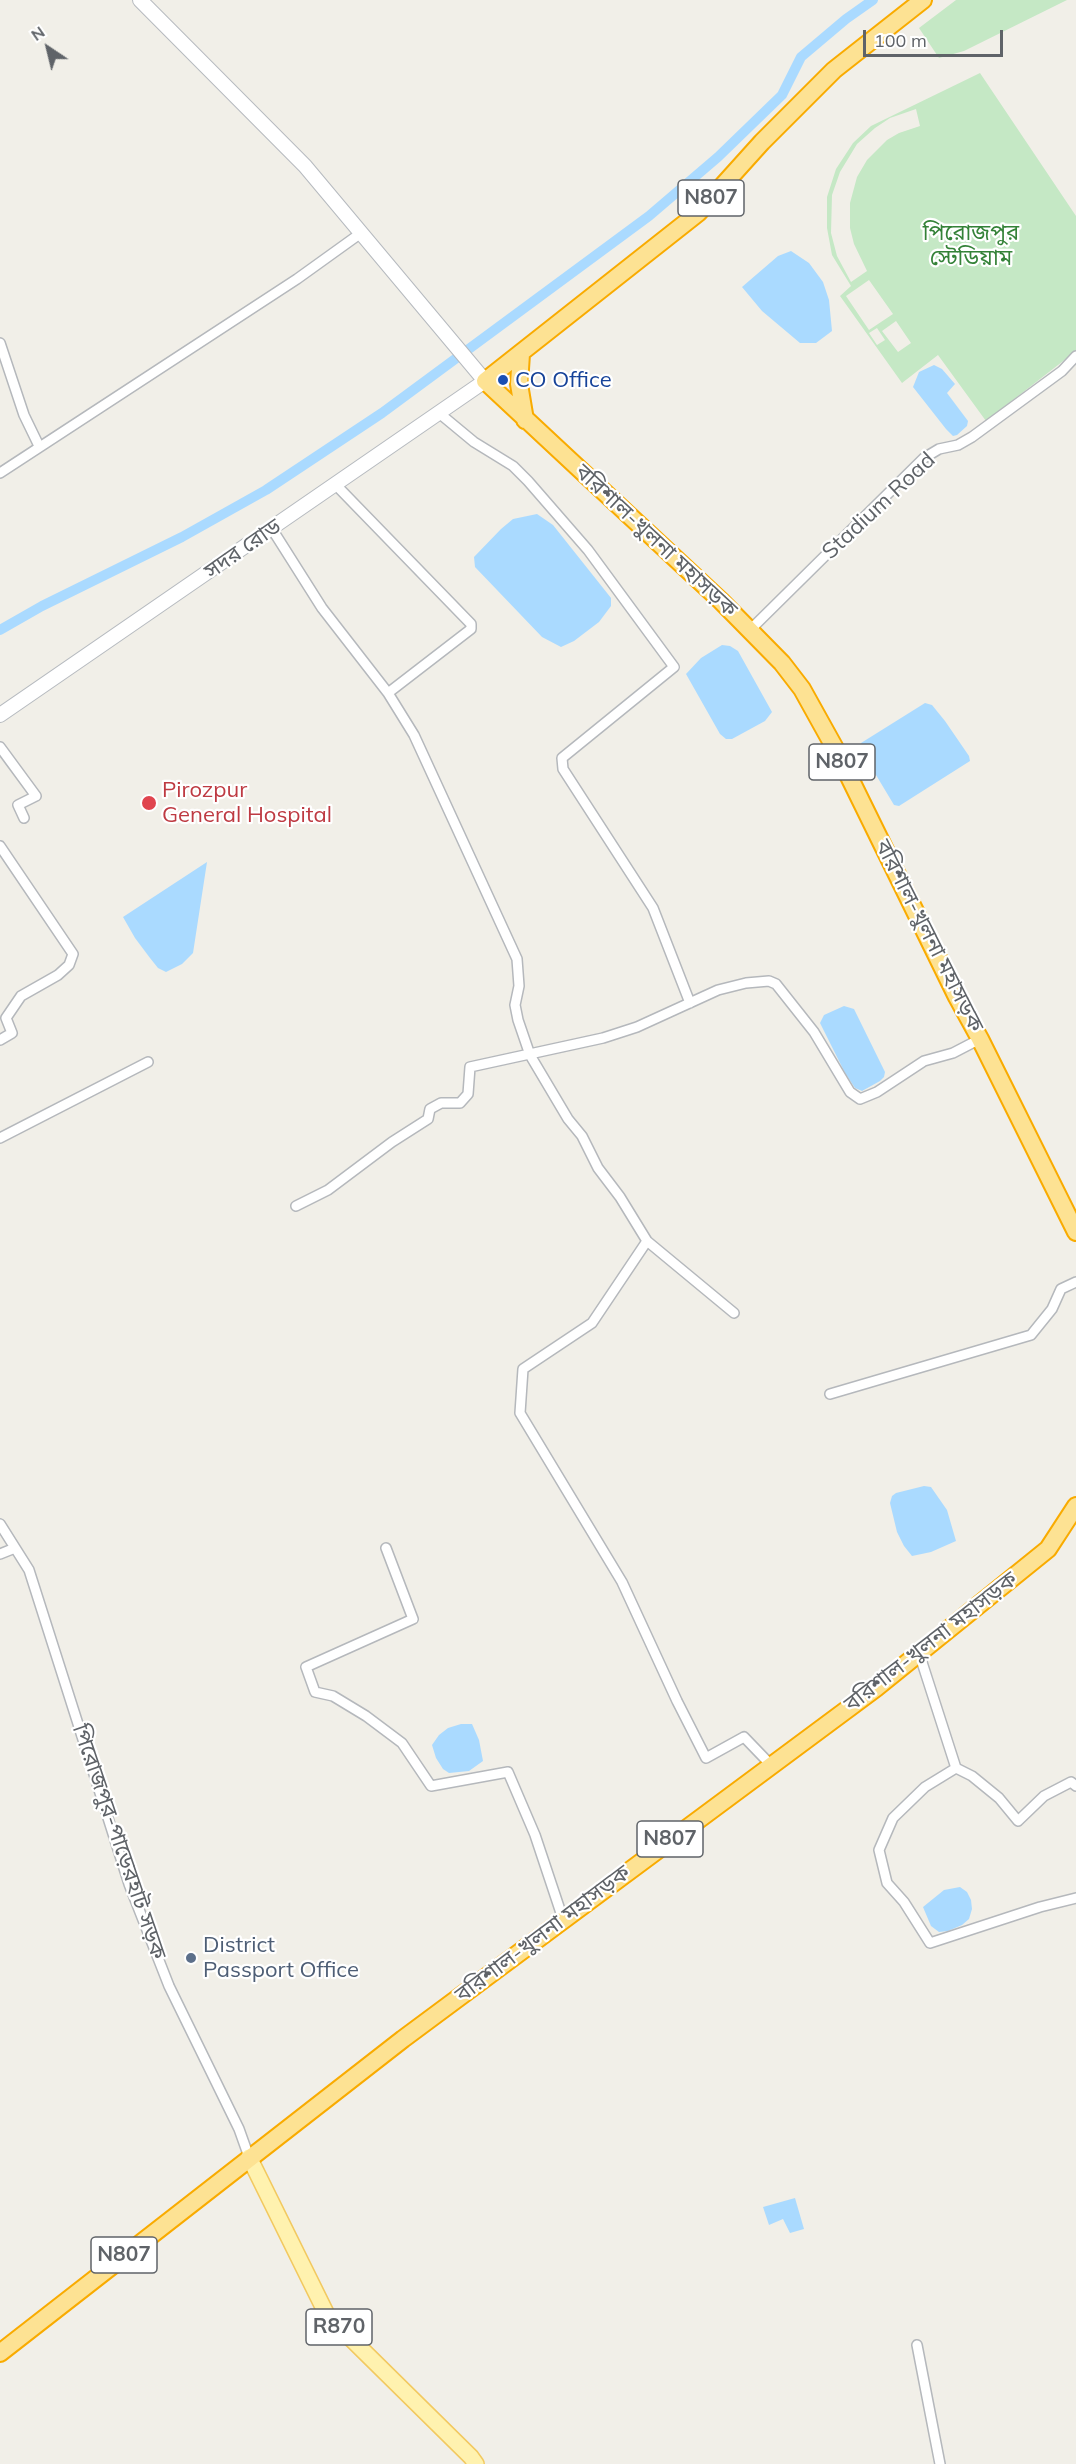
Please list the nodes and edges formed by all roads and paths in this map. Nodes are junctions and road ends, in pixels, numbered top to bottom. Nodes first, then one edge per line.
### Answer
1 (140, 0) edge
2 (923, 0) edge
3 (361, 233) junction
4 (0, 343) edge
5 (521, 354) junction
6 (1076, 356) edge
7 (485, 381) junction
8 (438, 412) junction
9 (525, 420) junction
10 (39, 446) junction
11 (0, 473) edge
12 (335, 484) junction
13 (272, 529) junction
14 (750, 630) junction
15 (388, 693) junction
16 (0, 715) edge
17 (0, 747) edge
18 (24, 818) dead end
19 (0, 846) edge
20 (690, 1003) junction
21 (980, 1038) junction
22 (0, 1040) edge
23 (531, 1055) junction
24 (148, 1062) dead end
25 (0, 1137) edge
26 (296, 1206) dead end
27 (1076, 1232) edge
28 (647, 1241) junction
29 (1076, 1282) edge
30 (734, 1313) dead end
31 (830, 1394) dead end
32 (1076, 1506) edge
33 (0, 1524) edge
34 (15, 1548) junction
35 (386, 1548) dead end
36 (0, 1554) edge
37 (919, 1653) junction
38 (770, 1764) junction
39 (956, 1768) junction
40 (1076, 1786) edge
41 (1076, 1898) edge
42 (563, 1919) junction
43 (249, 2157) junction
44 (917, 2345) dead end
45 (0, 2353) edge
46 (476, 2464) edge
47 (940, 2464) edge

1 - 3 street
2 - 5 highway, N807
3 - 7 street
3 - 10 street
4 - 10 street
5 - 7 highway, N807
5 - 9 highway
6 - 14 street, Stadium Road
7 - 8 street, সদর রোড
7 - 9 highway, বরিশাল-খুলনা মহাসড়ক / N807
8 - 12 street, সদর রোড
8 - 20 street
9 - 14 highway, বরিশাল-খুলনা মহাসড়ক / N807
10 - 11 street
12 - 13 street, সদর রোড
12 - 15 street
13 - 15 street
13 - 16 street, সদর রোড
14 - 21 highway, বরিশাল-খুলনা মহাসড়ক / N807
15 - 23 street
17 - 18 street
19 - 22 street
20 - 21 street
20 - 23 street
21 - 27 highway, বরিশাল-খুলনা মহাসড়ক / N807
23 - 26 street
23 - 28 street
24 - 25 street
28 - 30 street
28 - 38 street
29 - 31 street
32 - 37 highway, বরিশাল-খুলনা মহাসড়ক / N807
33 - 34 street, পিরোজপুর-পাড়েরহাট সড়ক
34 - 36 street
34 - 43 street, পিরোজপুর-পাড়েরহাট সড়ক
35 - 42 street
37 - 38 highway, বরিশাল-খুলনা মহাসড়ক / N807
37 - 39 street
38 - 42 highway, বরিশাল-খুলনা মহাসড়ক / N807
39 - 40 street
39 - 41 street
42 - 43 highway, বরিশাল-খুলনা মহাসড়ক / N807
43 - 45 highway, বরিশাল-খুলনা মহাসড়ক / N807
43 - 46 main road, R870
44 - 47 street

